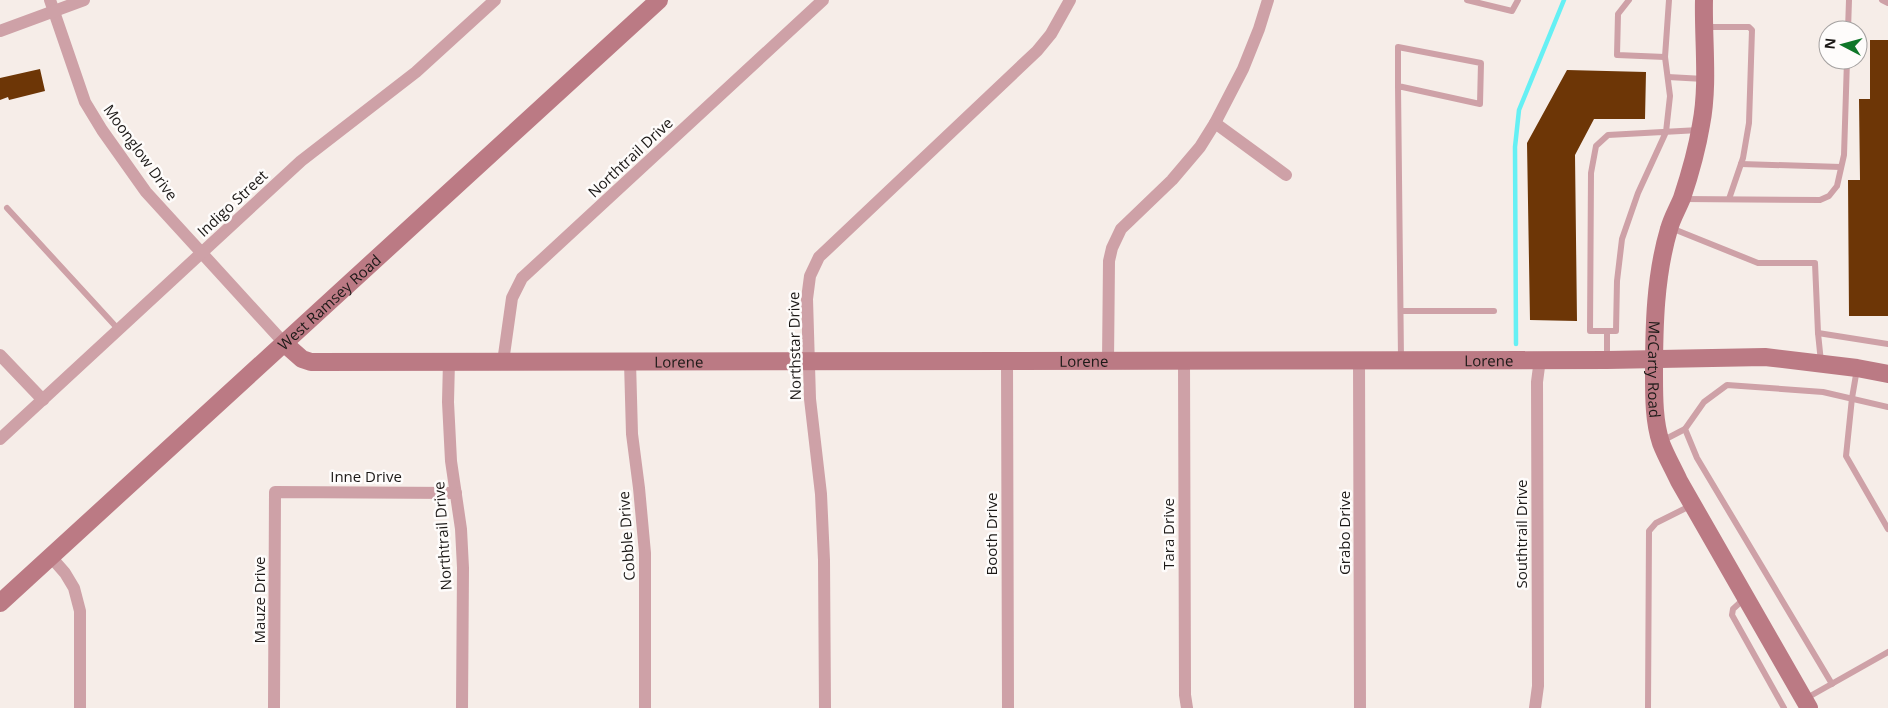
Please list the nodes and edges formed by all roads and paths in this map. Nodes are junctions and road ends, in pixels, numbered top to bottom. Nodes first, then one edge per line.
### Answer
1 (84, 0) edge
2 (495, 0) edge
3 (824, 0) edge
4 (1070, 0) edge
5 (1268, 0) edge
6 (1467, 0) edge
7 (1518, 0) edge
8 (1629, 0) edge
9 (1669, 0) edge
10 (1704, 0) edge
11 (1849, 0) edge
12 (1882, 0) edge
13 (650, 3) edge
14 (1888, 3) edge
15 (52, 6) edge
16 (1848, 20) edge
17 (1704, 27) junction
18 (0, 31) edge
19 (1665, 57) junction
20 (1847, 70) edge
21 (1668, 77) junction
22 (1704, 79) junction
23 (1398, 86) junction
24 (1215, 123) junction
25 (1700, 130) junction
26 (1666, 132) junction
27 (1741, 164) junction
28 (1841, 167) junction
29 (1286, 175) dead end
30 (1681, 199) junction
31 (1729, 199) junction
32 (7, 208) dead end
33 (1669, 228) junction
34 (202, 253) junction
35 (1401, 311) junction
36 (1494, 311) dead end
37 (119, 330) junction
38 (1607, 331) junction
39 (1818, 333) junction
40 (285, 344) junction
41 (1888, 344) edge
42 (0, 355) edge
43 (1359, 359) junction
44 (1401, 359) junction
45 (1540, 359) junction
46 (1654, 359) junction
47 (810, 360) junction
48 (1007, 360) junction
49 (1607, 360) junction
50 (1108, 361) junction
51 (1184, 361) junction
52 (449, 362) junction
53 (503, 362) junction
54 (630, 362) junction
55 (1822, 364) junction
56 (1857, 368) junction
57 (1888, 374) edge
58 (1852, 398) junction
59 (44, 400) junction
60 (1888, 407) edge
61 (1685, 429) junction
62 (0, 439) edge
63 (1661, 442) junction
64 (275, 492) joint
65 (456, 493) junction
66 (1693, 505) junction
67 (1888, 529) edge
68 (51, 557) junction
69 (1746, 597) junction
70 (0, 603) edge
71 (1888, 652) edge
72 (1832, 684) junction
73 (1807, 704) edge
74 (80, 708) edge
75 (274, 708) edge
76 (462, 708) edge
77 (645, 708) edge
78 (824, 708) edge
79 (1008, 708) edge
80 (1187, 708) edge
81 (1360, 708) edge
82 (1535, 708) edge
83 (1648, 708) edge
84 (1784, 708) edge

1 - 15 street
2 - 34 street, Indigo Street
3 - 53 street, Northtrail Drive
4 - 47 street, Northstar Drive
5 - 24 street
6 - 7 lane
8 - 19 lane
9 - 19 lane
10 - 17 street, McCarty Road
11 - 16 lane
12 - 14 lane
13 - 40 street, West Ramsey Road
15 - 18 street
15 - 34 street, Moonglow Drive
17 - 22 street, McCarty Road
17 - 27 lane
19 - 21 lane
20 - 28 lane
21 - 22 lane
21 - 26 lane
22 - 25 street, McCarty Road
23 - 23 lane
23 - 35 lane
24 - 29 street
24 - 50 street
25 - 26 lane
25 - 30 street, McCarty Road
26 - 38 lane
26 - 38 lane
27 - 28 lane
27 - 31 lane
28 - 31 lane
30 - 31 lane
30 - 33 street, McCarty Road
32 - 37 lane
33 - 39 lane
33 - 46 street, McCarty Road
34 - 37 street, Indigo Street
34 - 40 street, Moonglow Drive
35 - 36 lane
35 - 44 lane
37 - 59 street, Indigo Street
38 - 49 lane
39 - 41 lane
39 - 55 lane
40 - 52 street, Lorene
40 - 68 street, West Ramsey Road
42 - 59 street
43 - 44 street, Lorene
43 - 51 street, Lorene
43 - 81 street, Grabo Drive
44 - 45 street, Lorene
45 - 49 street, Lorene
45 - 82 street, Southtrail Drive
46 - 49 street, Lorene
46 - 55 street, Lorene
46 - 63 street, McCarty Road
47 - 48 street, Lorene
47 - 54 street, Lorene
47 - 78 street, Northstar Drive
48 - 50 street, Lorene
48 - 79 street, Booth Drive
50 - 51 street, Lorene
51 - 80 street, Tara Drive
52 - 53 street, Lorene
52 - 65 street, Northtrail Drive
53 - 54 street, Lorene
54 - 77 street, Cobble Drive
55 - 56 street, Lorene
56 - 57 street, Lorene
56 - 58 lane
58 - 60 lane
58 - 61 lane
58 - 67 lane
59 - 62 street, Indigo Street
61 - 63 lane
61 - 72 lane
63 - 66 street, McCarty Road
64 - 65 street, Inne Drive
64 - 75 street, Mauze Drive
65 - 76 street, Northtrail Drive
66 - 69 street, McCarty Road
66 - 83 lane
68 - 70 street, West Ramsey Road
68 - 74 street
69 - 73 street, McCarty Road
69 - 84 lane
71 - 72 lane
72 - 73 lane

